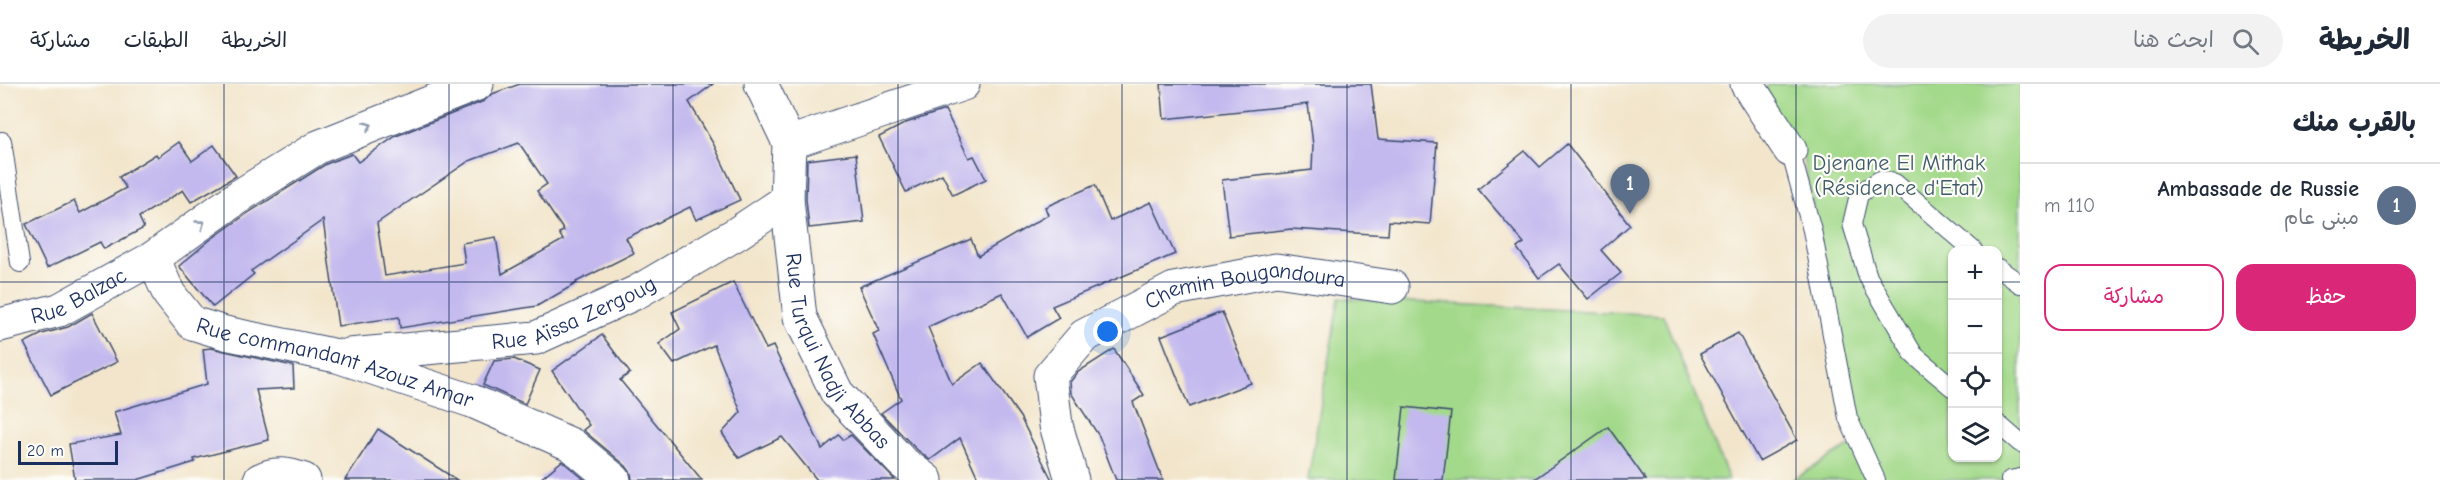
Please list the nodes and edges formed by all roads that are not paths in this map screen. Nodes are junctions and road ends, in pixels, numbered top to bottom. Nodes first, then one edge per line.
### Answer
1 (477, 84) edge
2 (761, 84) edge
3 (963, 84) edge
4 (1747, 84) edge
5 (2, 141) dead end
6 (789, 142) junction
7 (1790, 150) joint
8 (787, 200) junction
9 (6, 209) edge
10 (1968, 246) edge
11 (153, 258) junction
12 (20, 263) dead end
13 (2002, 271) edge
14 (2020, 284) edge
15 (1392, 287) dead end
16 (0, 325) edge
17 (337, 356) junction
18 (1948, 383) edge
19 (2002, 427) edge
20 (2020, 443) edge
21 (2020, 478) edge
22 (260, 480) edge
23 (304, 480) edge
24 (614, 480) edge
25 (926, 480) edge
26 (1072, 480) edge
27 (1876, 480) edge
28 (2010, 480) edge

11 -> 1 street
2 - 6 street
3 - 6 street
4 - 7 street
5 - 9 lane
6 - 8 street, Rue Turqui Nadji Abbas
7 - 27 lane
8 - 17 street, Rue Aïssa Zergoug
8 - 25 street, Rue Turqui Nadji Abbas
9 - 12 lane
10 - 18 lane
11 - 16 street, Rue Balzac
11 - 17 street, Rue commandant Azouz Amar
13 - 14 lane
15 - 26 street, Chemin Bougandoura
17 - 24 street, Rue commandant Azouz Amar
19 - 20 lane
21 - 28 lane
22 - 23 street

